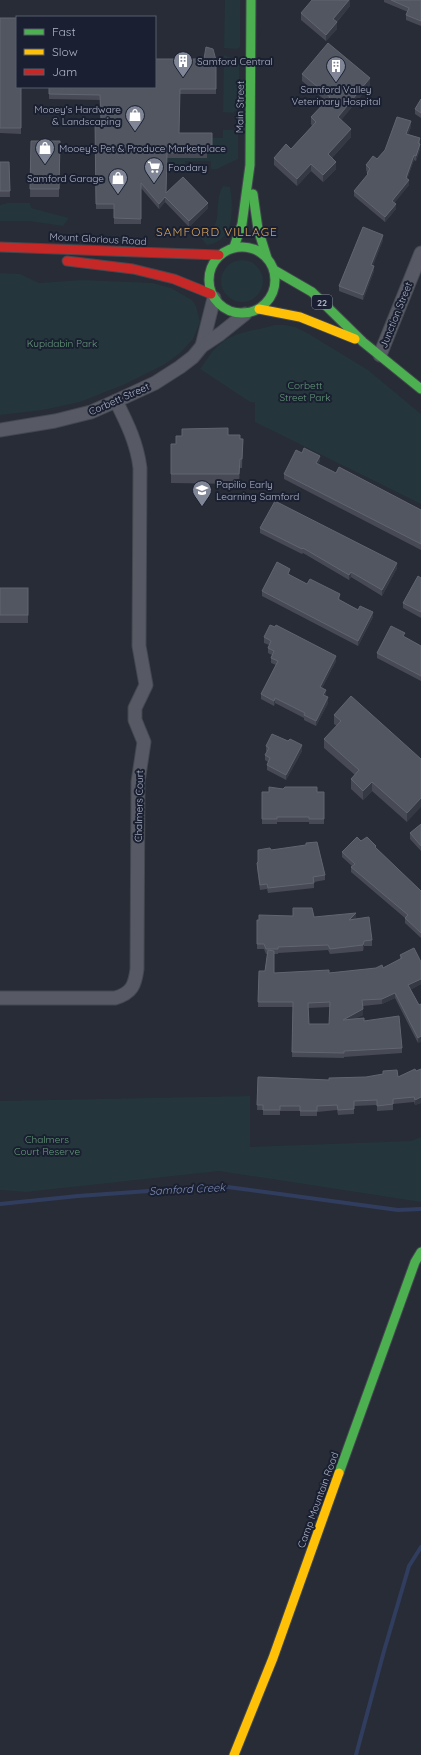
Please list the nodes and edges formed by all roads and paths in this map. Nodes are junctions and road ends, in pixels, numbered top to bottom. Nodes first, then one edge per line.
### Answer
1 (251, 0) edge
2 (250, 165) junction
3 (0, 247) edge
4 (234, 248) junction
5 (155, 253) junction
6 (421, 253) edge
7 (219, 255) junction
8 (267, 258) junction
9 (54, 261) dead end
10 (274, 270) junction
11 (167, 277) junction
12 (212, 296) junction
13 (260, 309) junction
14 (245, 314) junction
15 (363, 342) junction
16 (202, 346) junction
17 (380, 355) junction
18 (421, 389) edge
19 (116, 401) junction
20 (0, 430) edge
21 (0, 998) edge
22 (421, 1252) edge
23 (234, 1755) edge

1 - 2 main road, Main Street / 22
2 - 4 main road, Main Street / 22
2 - 8 main road, Main Street / 22
3 - 5 main road, Mount Glorious Road
4 - 7 main road
4 - 8 main road
5 - 7 main road, Mount Glorious Road
5 - 11 main road
6 - 17 street, Junction Street
7 - 12 main road
8 - 10 main road, 22
9 - 11 main road
10 - 13 main road, 22
10 - 15 main road, 22
11 - 12 main road
12 - 14 main road
12 - 16 street, Corbett Street
13 - 14 main road, 22
13 - 15 main road, 22
14 - 16 street, Corbett Street
15 - 17 main road, 22
16 - 19 street, Corbett Street
17 - 18 main road, 22
19 - 20 street, Corbett Street
19 - 21 street, Chalmers Court
22 - 23 main road, Camp Mountain Road

